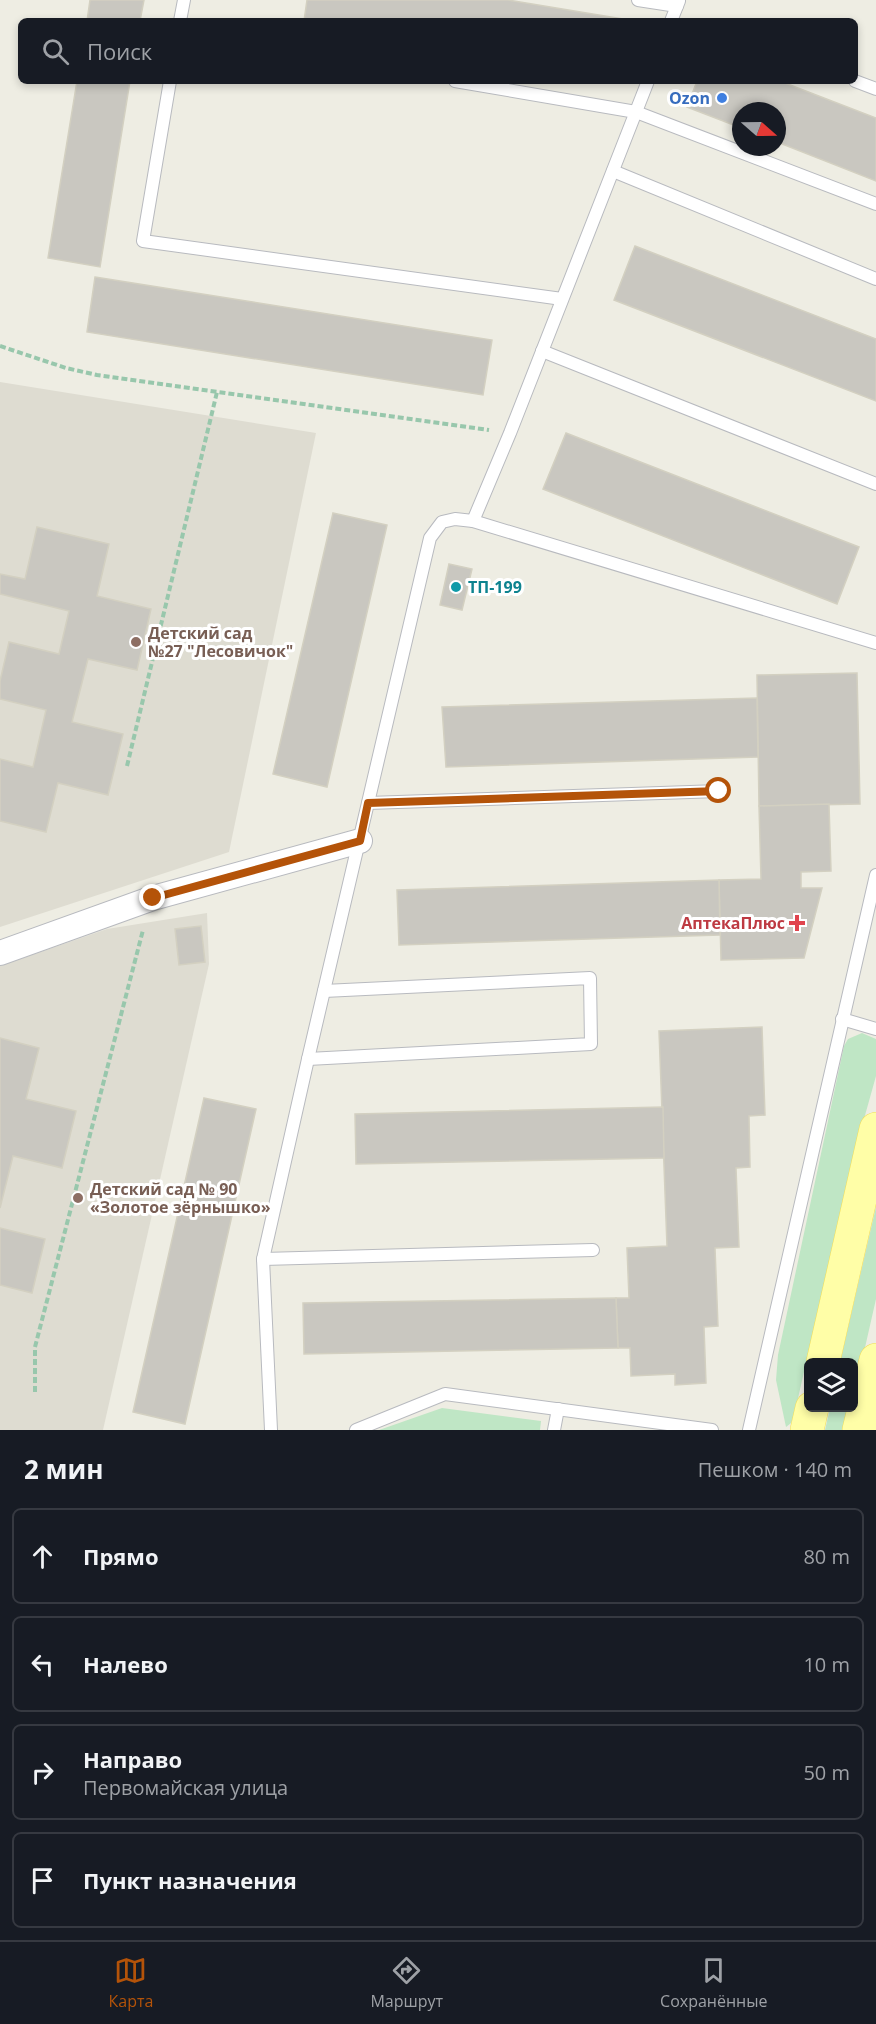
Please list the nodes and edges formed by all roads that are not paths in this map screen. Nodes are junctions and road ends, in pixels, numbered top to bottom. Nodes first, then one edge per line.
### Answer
1 (184, 0) edge
2 (638, 0) edge
3 (678, 3) edge
4 (181, 18) edge
5 (672, 18) edge
6 (858, 82) edge
7 (169, 84) edge
8 (473, 84) edge
9 (647, 84) edge
10 (876, 89) edge
11 (636, 112) junction
12 (613, 171) junction
13 (876, 204) edge
14 (876, 279) edge
15 (562, 299) junction
16 (542, 351) junction
17 (876, 484) edge
18 (473, 522) junction
19 (876, 643) edge
20 (719, 791) dead end
21 (368, 803) junction
22 (360, 841) junction
23 (876, 875) edge
24 (0, 953) edge
25 (324, 991) junction
26 (842, 1019) junction
27 (876, 1029) edge
28 (308, 1059) junction
29 (876, 1129) edge
30 (593, 1250) dead end
31 (263, 1259) junction
32 (823, 1358) edge
33 (876, 1360) edge
34 (558, 1409) junction
35 (811, 1412) edge
36 (271, 1430) edge
37 (356, 1430) edge
38 (555, 1430) edge
39 (712, 1430) edge
40 (749, 1430) edge
41 (807, 1430) edge
42 (859, 1430) edge

1 - 4 lane
2 - 3 lane
3 - 5 lane
6 - 10 lane
7 - 15 lane
8 - 11 lane
9 - 11 lane
11 - 12 lane
11 - 13 lane
12 - 14 lane
12 - 15 lane
15 - 16 lane
16 - 17 lane
16 - 18 lane
18 - 19 lane
18 - 21 lane
20 - 21 lane
21 - 22 lane
22 - 24 street
22 - 25 lane
23 - 26 lane
25 - 28 lane
25 - 28 lane
26 - 27 lane
26 - 40 lane
28 - 31 lane
29 - 32 main road
30 - 31 lane
31 - 36 lane
33 - 42 main road
34 - 37 lane
34 - 38 lane
34 - 39 lane
35 - 41 main road

